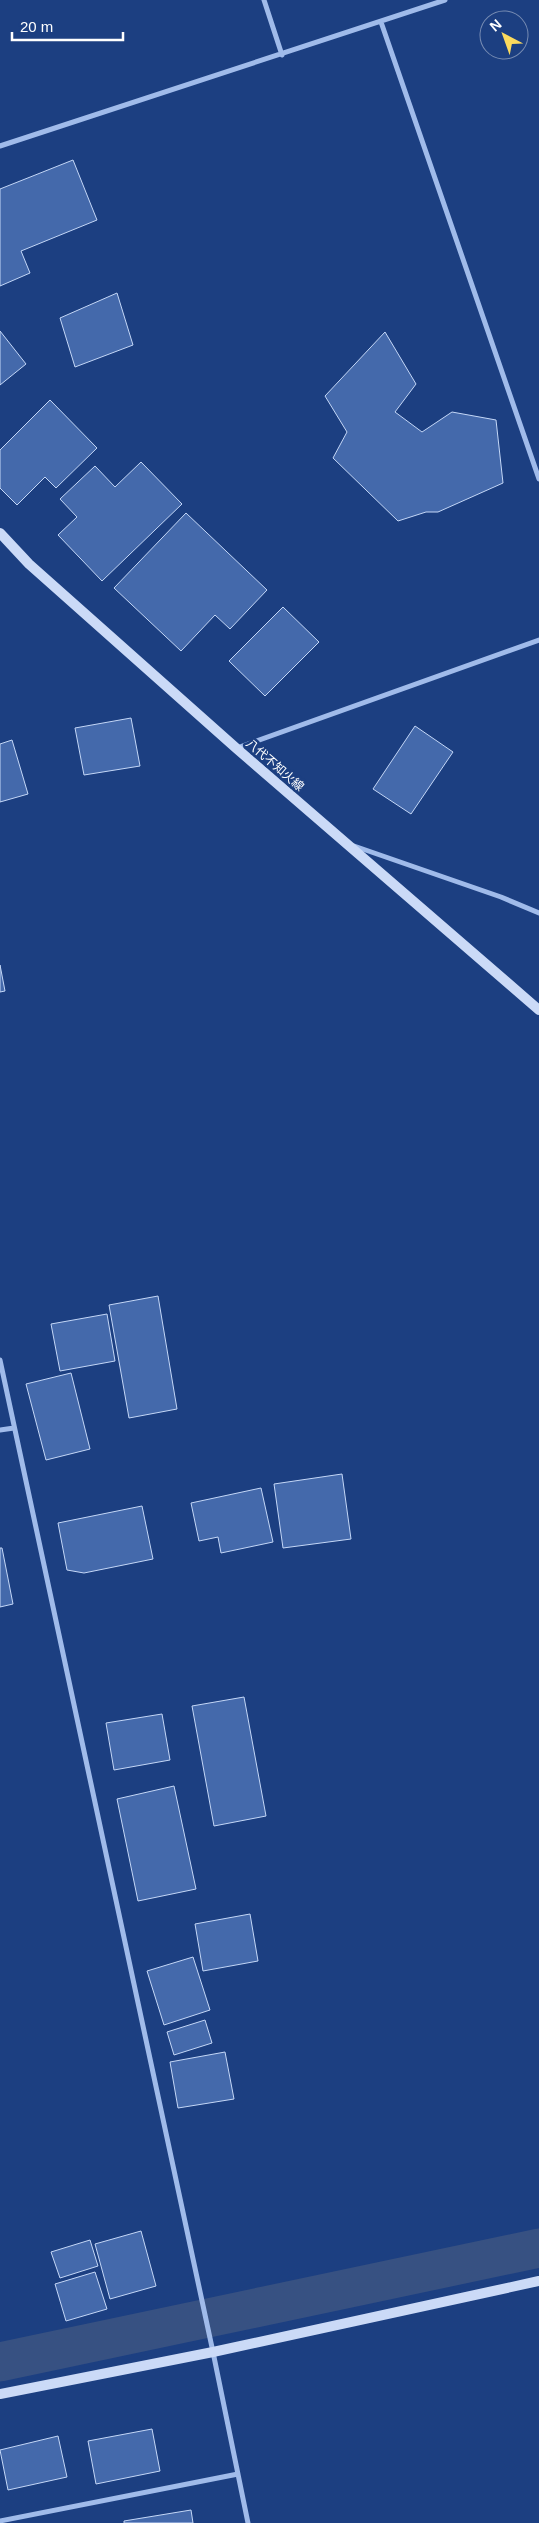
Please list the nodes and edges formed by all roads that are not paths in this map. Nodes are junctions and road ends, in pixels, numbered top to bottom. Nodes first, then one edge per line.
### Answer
1 (264, 0) edge
2 (445, 0) edge
3 (381, 22) junction
4 (282, 55) junction
5 (0, 146) edge
6 (539, 479) edge
7 (0, 533) edge
8 (539, 640) edge
9 (236, 748) junction
10 (349, 844) junction
11 (539, 913) edge
12 (539, 1010) edge
13 (0, 1360) edge
14 (14, 1428) junction
15 (0, 1430) edge
16 (539, 2281) edge
17 (213, 2352) junction
18 (0, 2394) edge
19 (238, 2474) junction
20 (0, 2521) edge
21 (248, 2523) edge

1 - 4 street
2 - 3 street
3 - 4 street
3 - 6 street
4 - 5 street
7 - 9 main road, 八代不知火線
8 - 9 street
9 - 10 main road, 八代不知火線
10 - 11 street
10 - 12 main road, 八代不知火線
13 - 14 street
14 - 15 street
14 - 17 street
16 - 17 main road
17 - 18 main road
17 - 19 street
19 - 20 street
19 - 21 street

